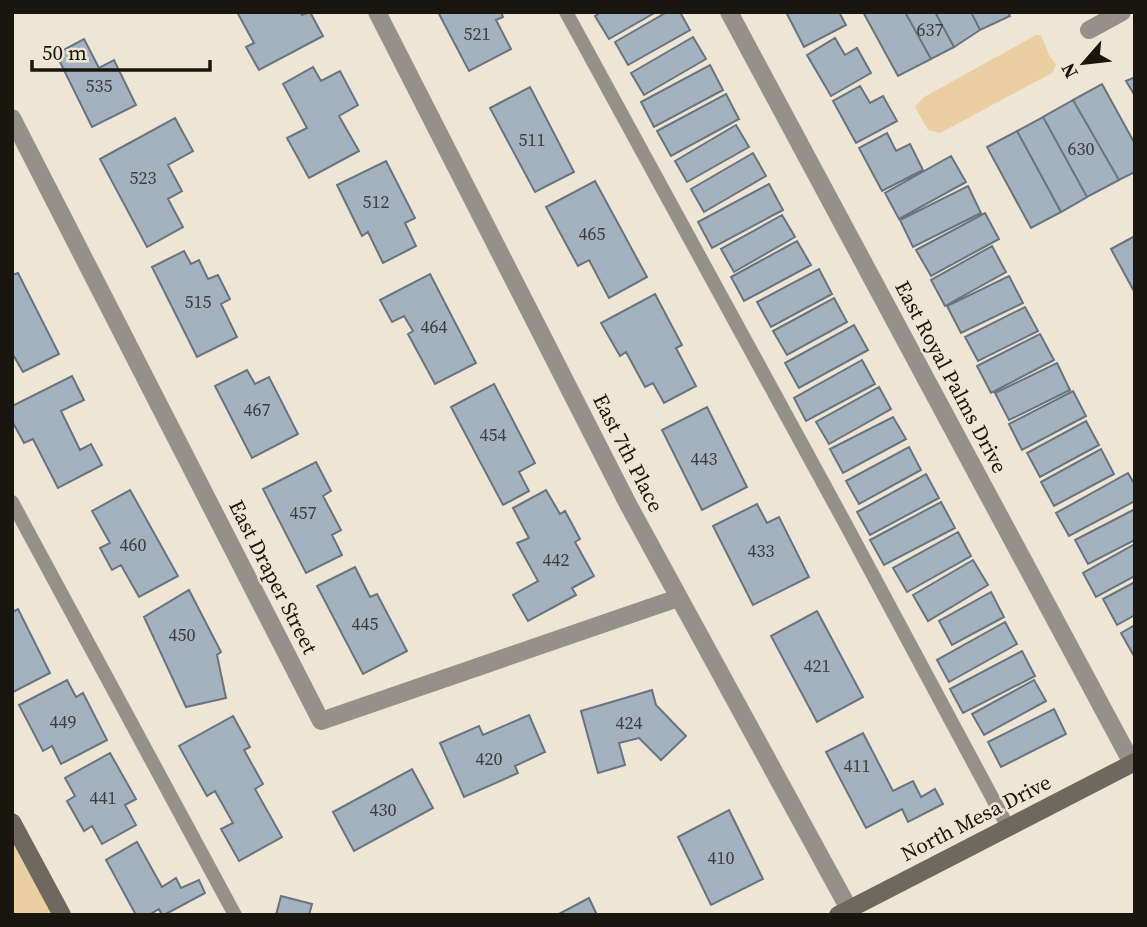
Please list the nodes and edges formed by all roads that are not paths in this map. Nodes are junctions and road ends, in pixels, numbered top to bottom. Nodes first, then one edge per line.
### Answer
1 (377, 12) edge
2 (566, 12) edge
3 (729, 12) edge
4 (1122, 12) edge
5 (1089, 30) dead end
6 (12, 118) edge
7 (12, 502) edge
8 (678, 598) junction
9 (1133, 762) edge
10 (12, 822) edge
11 (1008, 827) junction
12 (844, 912) edge
13 (62, 915) edge
14 (235, 915) edge

1 - 8 street, East 7th Place
2 - 11 lane
3 - 9 street, East Royal Palms Drive
4 - 5 street
6 - 8 street, East Draper Street
7 - 14 lane
8 - 12 street, East 7th Place
9 - 11 main road, North Mesa Drive
10 - 13 main road
11 - 12 main road, North Mesa Drive

